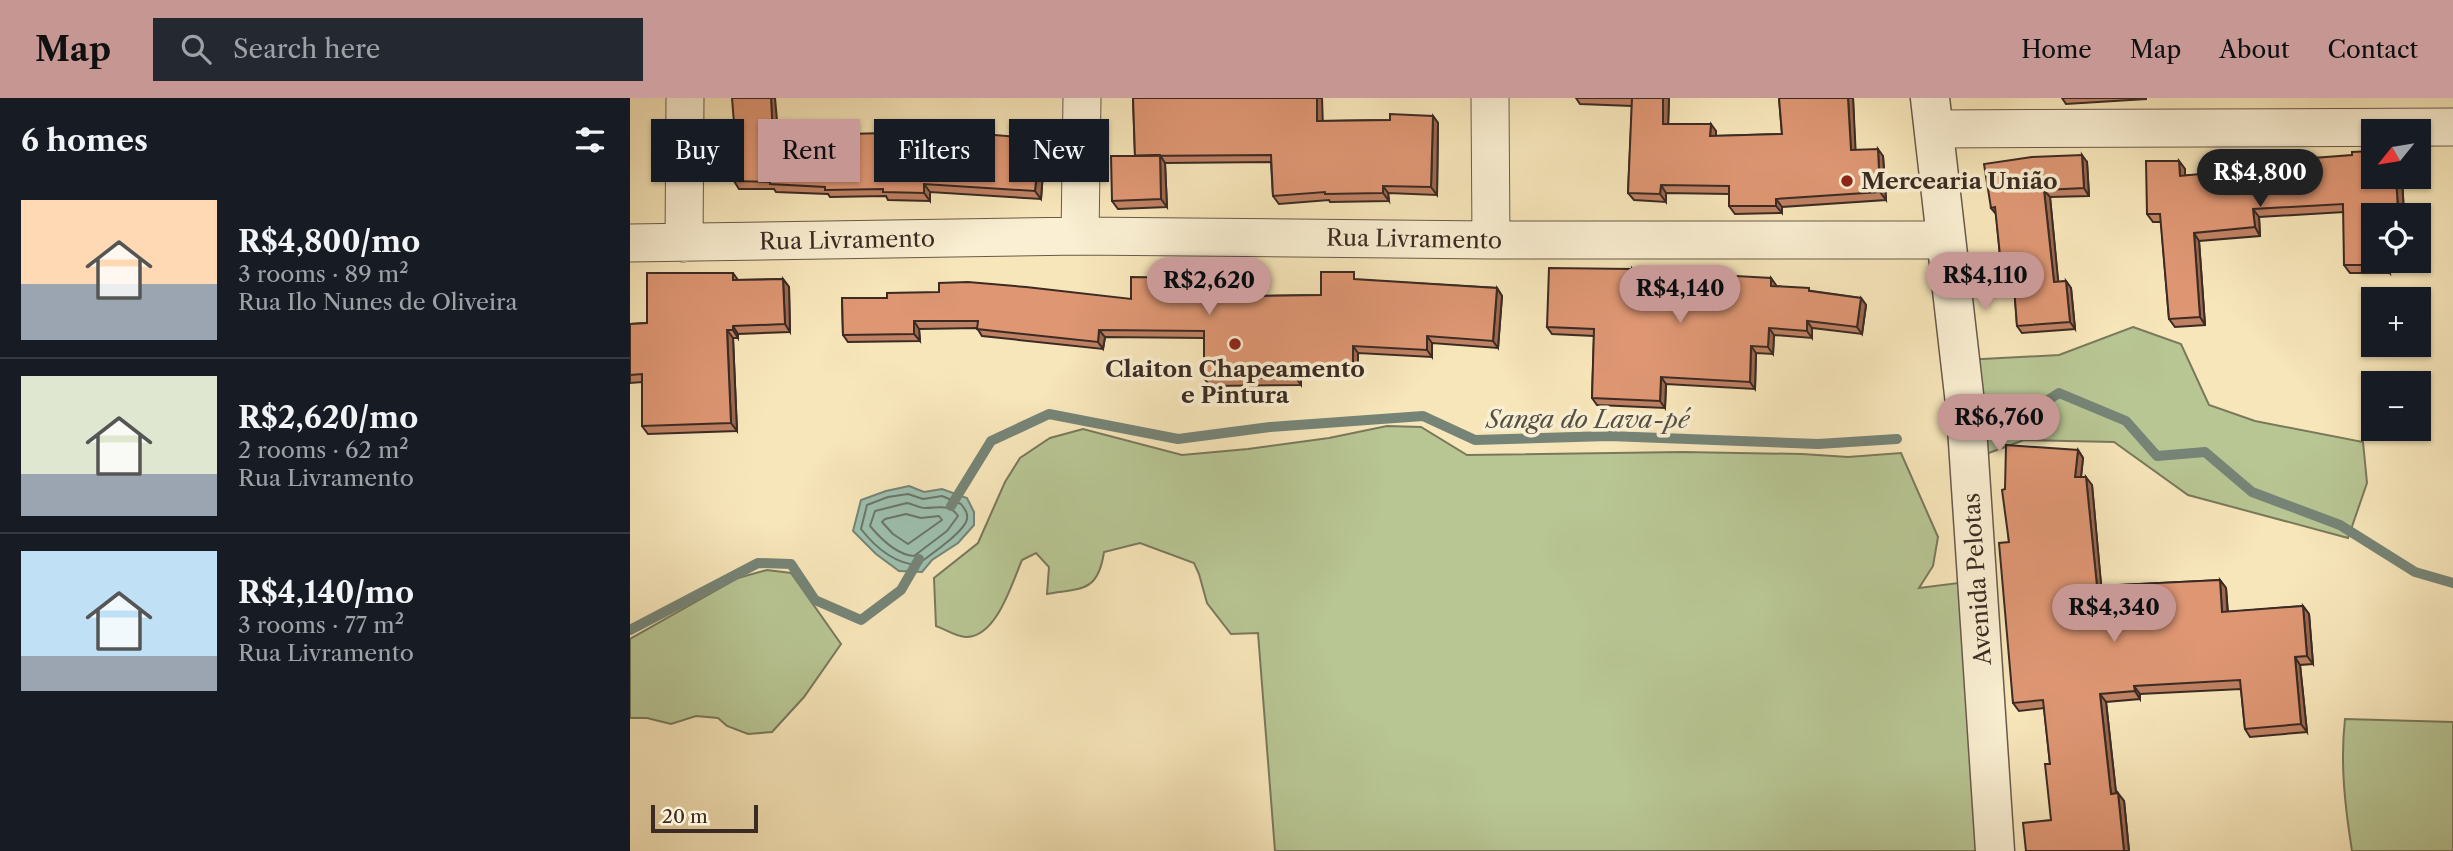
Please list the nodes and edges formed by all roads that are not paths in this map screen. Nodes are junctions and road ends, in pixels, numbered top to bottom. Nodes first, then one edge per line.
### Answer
1 (685, 98) edge
2 (1082, 98) edge
3 (1490, 98) edge
4 (1932, 113) edge
5 (2453, 127) edge
6 (1080, 236) junction
7 (1491, 240) junction
8 (1945, 240) junction
9 (630, 243) edge
10 (684, 243) junction
11 (1995, 851) edge

1 - 10 street
2 - 6 street
3 - 7 street
4 - 5 street
4 - 8 street, Avenida Pelotas
6 - 7 street, Rua Livramento
6 - 10 street, Rua Livramento
7 - 8 street, Rua Livramento
8 - 11 street, Avenida Pelotas
9 - 10 street, Rua Livramento

